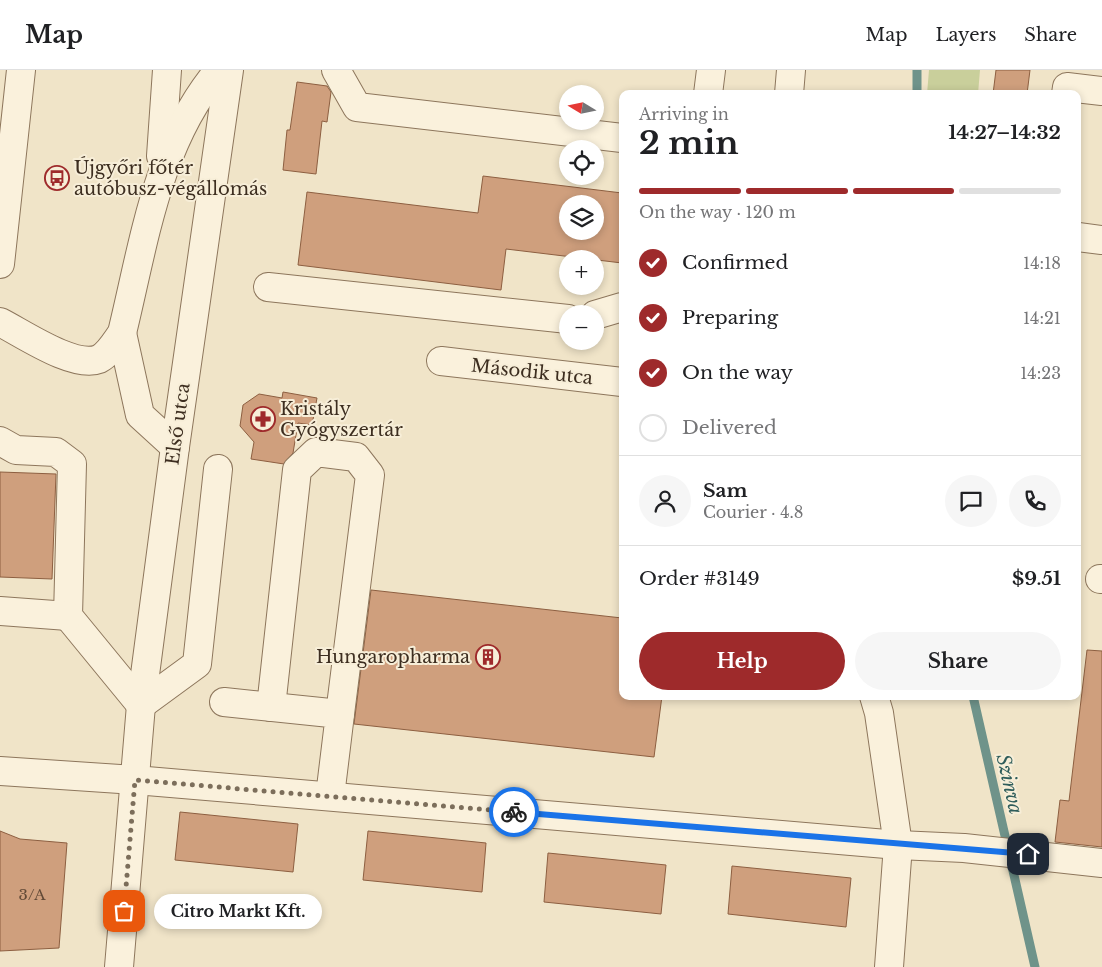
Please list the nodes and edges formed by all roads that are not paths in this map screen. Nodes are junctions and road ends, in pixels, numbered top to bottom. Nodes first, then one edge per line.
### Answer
1 (21, 70) edge
2 (167, 70) edge
3 (218, 70) edge
4 (229, 70) edge
5 (336, 70) edge
6 (711, 70) edge
7 (791, 70) edge
8 (708, 90) edge
9 (789, 90) edge
10 (1081, 91) edge
11 (1102, 91) edge
12 (619, 138) edge
13 (158, 185) junction
14 (1081, 237) edge
15 (1102, 240) edge
16 (0, 264) edge
17 (268, 287) dead end
18 (619, 309) edge
19 (604, 313) edge
20 (559, 318) edge
21 (0, 322) edge
22 (122, 333) junction
23 (441, 362) dead end
24 (619, 382) edge
25 (0, 441) edge
26 (175, 447) junction
27 (218, 469) dead end
28 (0, 611) edge
29 (68, 616) junction
30 (875, 700) edge
31 (224, 702) dead end
32 (140, 705) junction
33 (270, 707) junction
34 (340, 714) junction
35 (0, 771) edge
36 (135, 780) junction
37 (330, 796) junction
38 (898, 844) junction
39 (1102, 863) edge
40 (119, 967) edge
41 (889, 967) edge

1 - 16 street
2 - 13 street
3 - 13 street
4 - 26 street, Első utca
5 - 12 street
6 - 8 street
7 - 9 street
10 - 11 street
13 - 22 street
14 - 15 street
17 - 20 street
18 - 19 street
21 - 22 street
22 - 26 street
23 - 24 street, Második utca
25 - 29 street
26 - 32 street, Első utca
27 - 32 street
28 - 29 street
29 - 32 street
30 - 38 street
31 - 33 street
32 - 36 street, Első utca
33 - 34 street
33 - 34 street
34 - 37 street
35 - 36 street
36 - 37 street
36 - 40 street, Első utca
37 - 38 street
38 - 39 street
38 - 41 street

